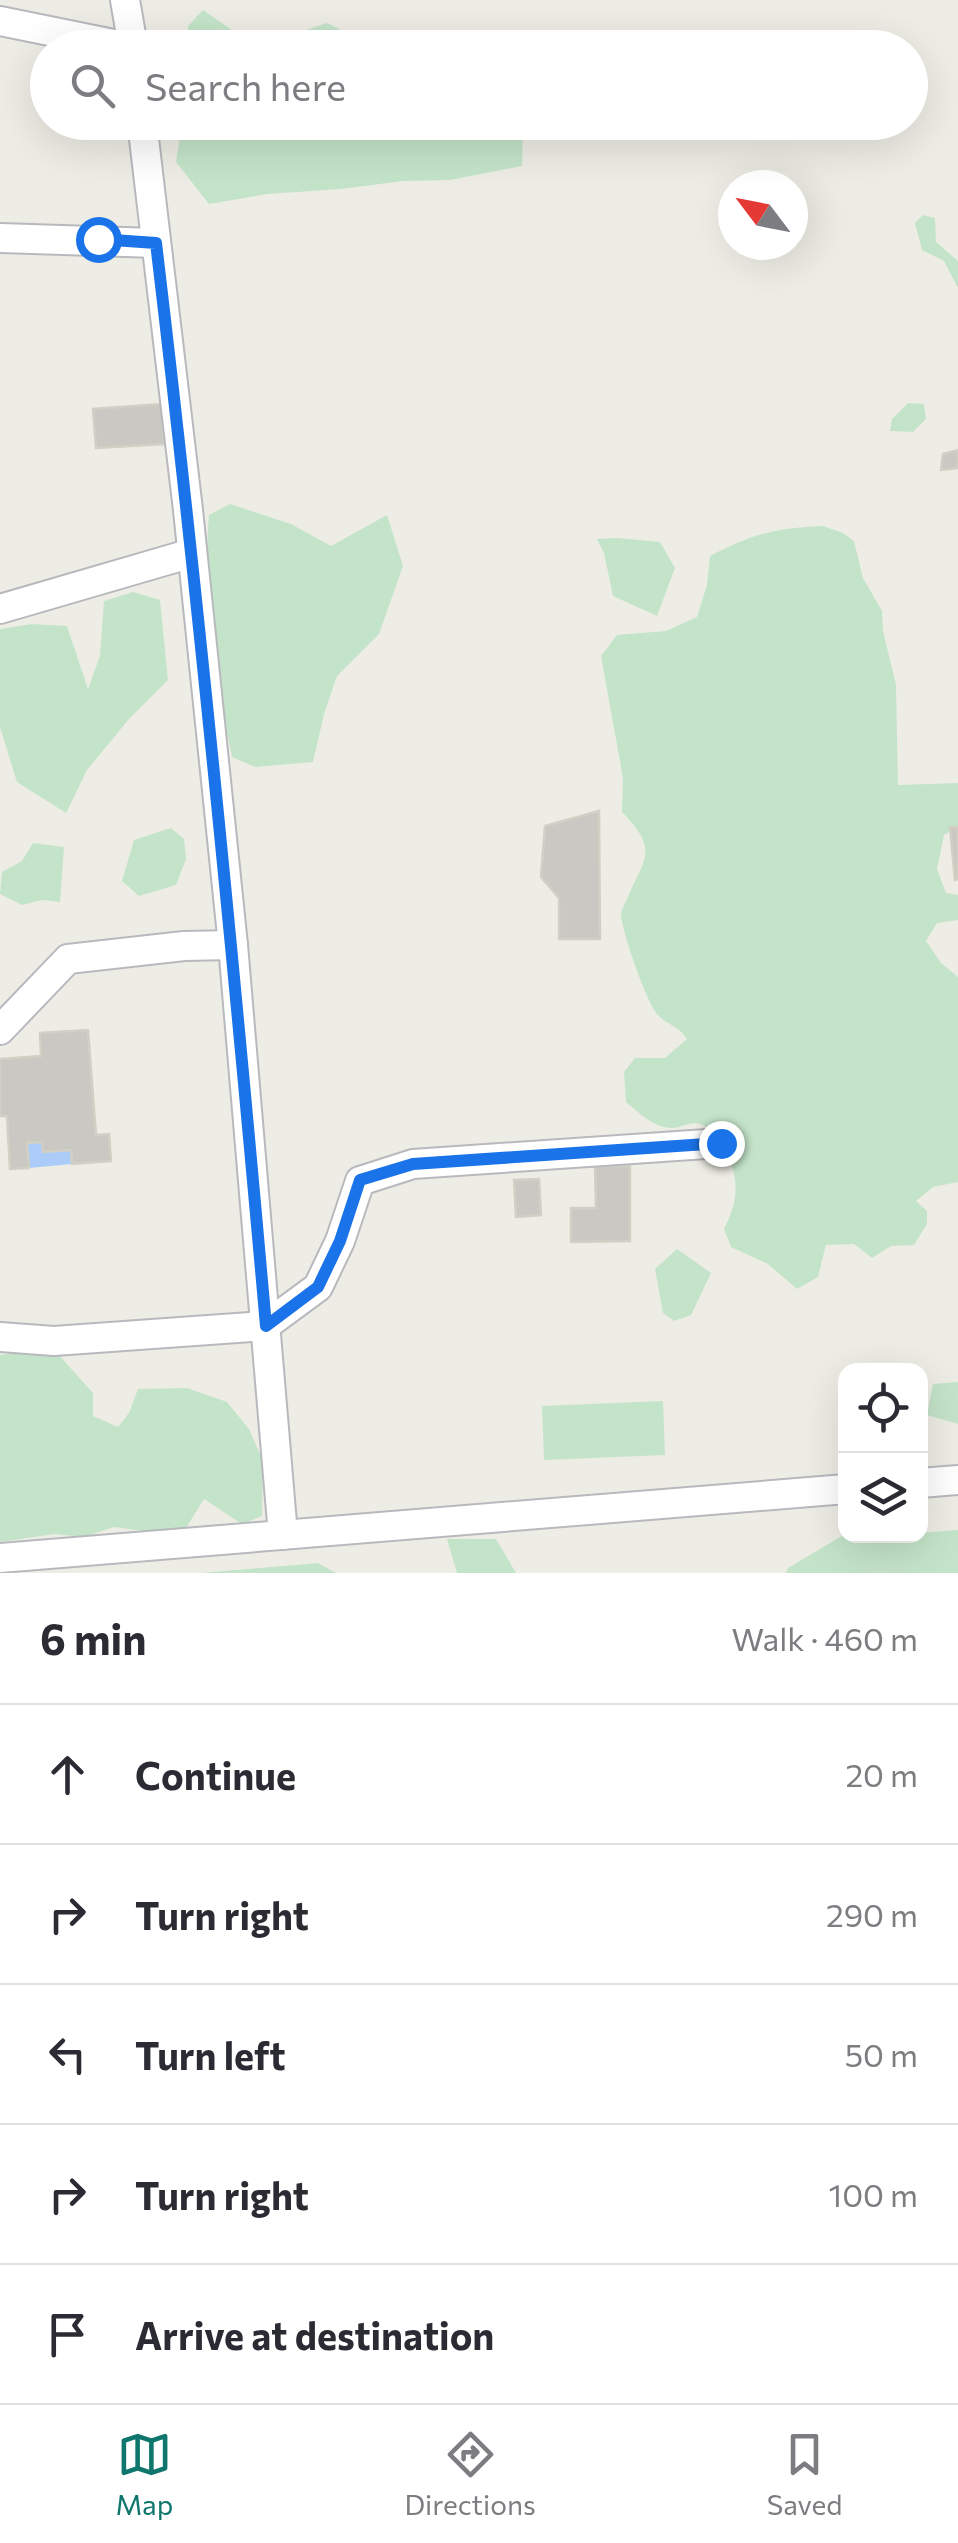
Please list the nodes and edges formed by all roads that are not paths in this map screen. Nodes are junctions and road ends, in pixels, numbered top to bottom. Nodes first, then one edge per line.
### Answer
1 (125, 0) edge
2 (0, 22) edge
3 (43, 30) edge
4 (130, 30) edge
5 (144, 140) edge
6 (0, 238) edge
7 (156, 243) junction
8 (192, 553) junction
9 (0, 609) edge
10 (232, 945) junction
11 (0, 1030) edge
12 (721, 1143) dead end
13 (266, 1326) junction
14 (0, 1338) edge
15 (958, 1480) edge
16 (928, 1482) edge
17 (838, 1490) edge
18 (283, 1535) junction
19 (0, 1558) edge

1 - 4 street
2 - 3 street
5 - 7 street
6 - 7 street
7 - 8 street
8 - 9 street
8 - 10 street
10 - 11 street
10 - 13 street
12 - 13 street
13 - 14 street
13 - 18 street
15 - 16 street
17 - 18 street
18 - 19 street

